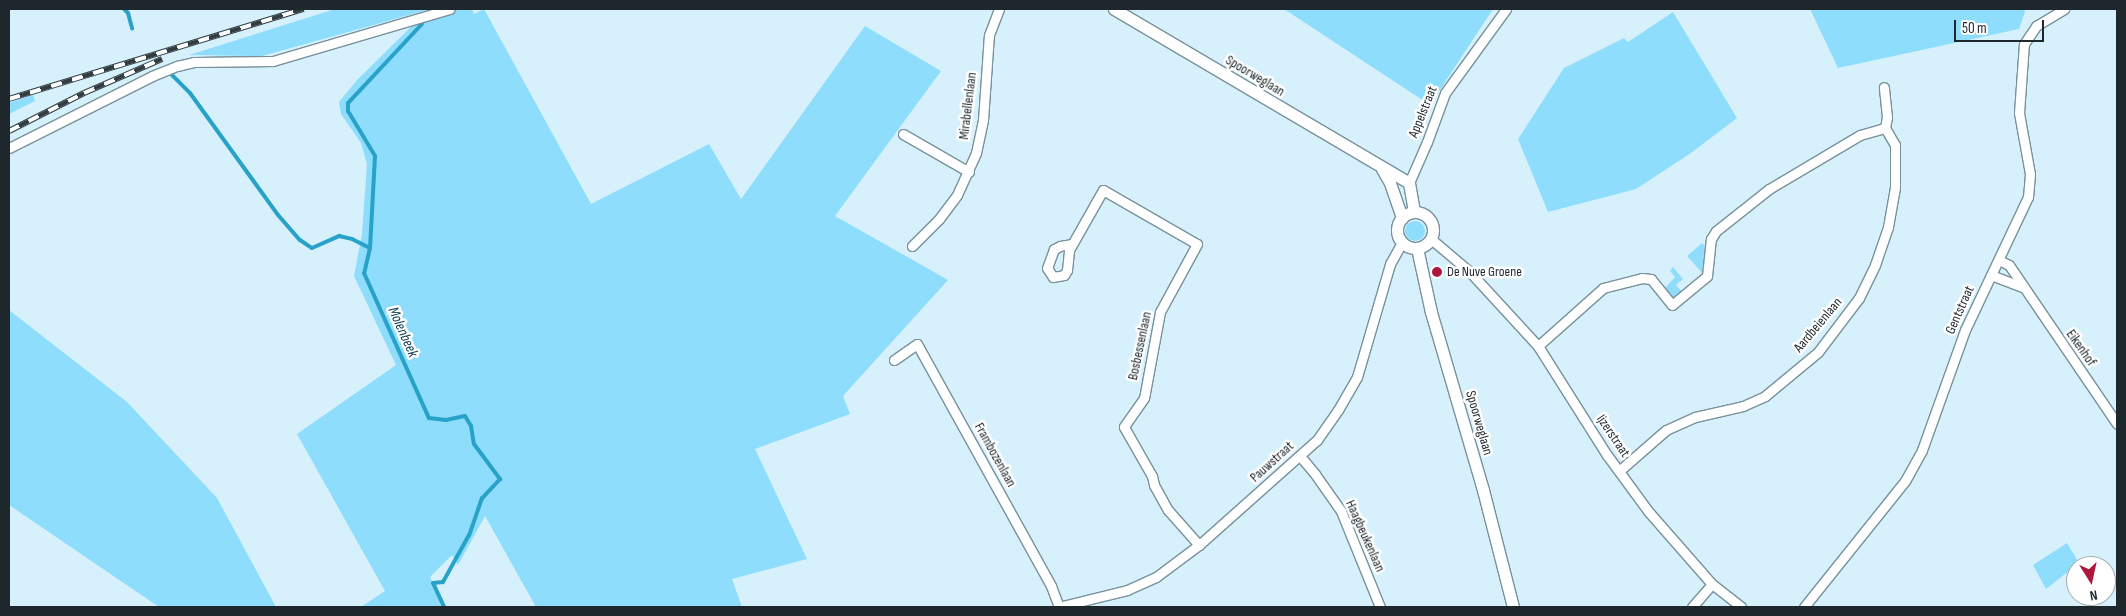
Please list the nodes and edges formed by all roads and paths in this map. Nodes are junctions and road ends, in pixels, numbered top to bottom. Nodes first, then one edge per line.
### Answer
1 (450, 9) edge
2 (999, 9) edge
3 (1114, 9) edge
4 (1506, 9) edge
5 (2064, 9) edge
6 (1884, 87) dead end
7 (1885, 128) junction
8 (903, 134) dead end
9 (9, 148) edge
10 (1382, 168) junction
11 (969, 172) junction
12 (1409, 183) junction
13 (1414, 212) junction
14 (1402, 218) junction
15 (1431, 239) junction
16 (1402, 242) junction
17 (1072, 244) dead end
18 (912, 246) dead end
19 (1417, 248) junction
20 (1999, 260) junction
21 (1991, 276) junction
22 (2022, 287) junction
23 (1538, 346) junction
24 (894, 360) dead end
25 (2117, 422) edge
26 (1300, 456) junction
27 (1620, 471) junction
28 (1199, 545) junction
29 (1712, 584) junction
30 (1059, 607) edge
31 (1380, 607) edge
32 (1512, 607) edge
33 (1692, 607) edge
34 (1741, 607) edge
35 (1804, 607) edge

1 - 9 street
2 - 11 street, Mirabellenlaan
3 - 10 street, Spoorweglaan
4 - 12 street, Appelstraat
5 - 20 street, Gentstraat
6 - 7 street, Aardbeienlaan
7 - 23 street
7 - 27 street, Aardbeienlaan
8 - 11 street
10 - 12 street, Spoorweglaan
10 - 14 street
11 - 18 street, Mirabellenlaan
12 - 13 street
13 - 14 street
13 - 15 street
14 - 16 street
15 - 19 street
15 - 23 street, Ijzerstraat
16 - 19 street
16 - 26 street, Pauwstraat
17 - 28 street, Bosbessenlaan
19 - 32 street, Spoorweglaan
20 - 21 street, Gentstraat
20 - 22 street, Eikenhof
21 - 22 street
21 - 35 street, Gentstraat
22 - 25 street, Eikenhof
23 - 27 street, Ijzerstraat
24 - 30 street, Frambozenlaan
26 - 28 street, Pauwstraat
26 - 31 street, Haagbeukenlaan
27 - 29 street, Ijzerstraat
28 - 30 street, Pauwstraat
29 - 33 street
29 - 34 street, Ijzerstraat

